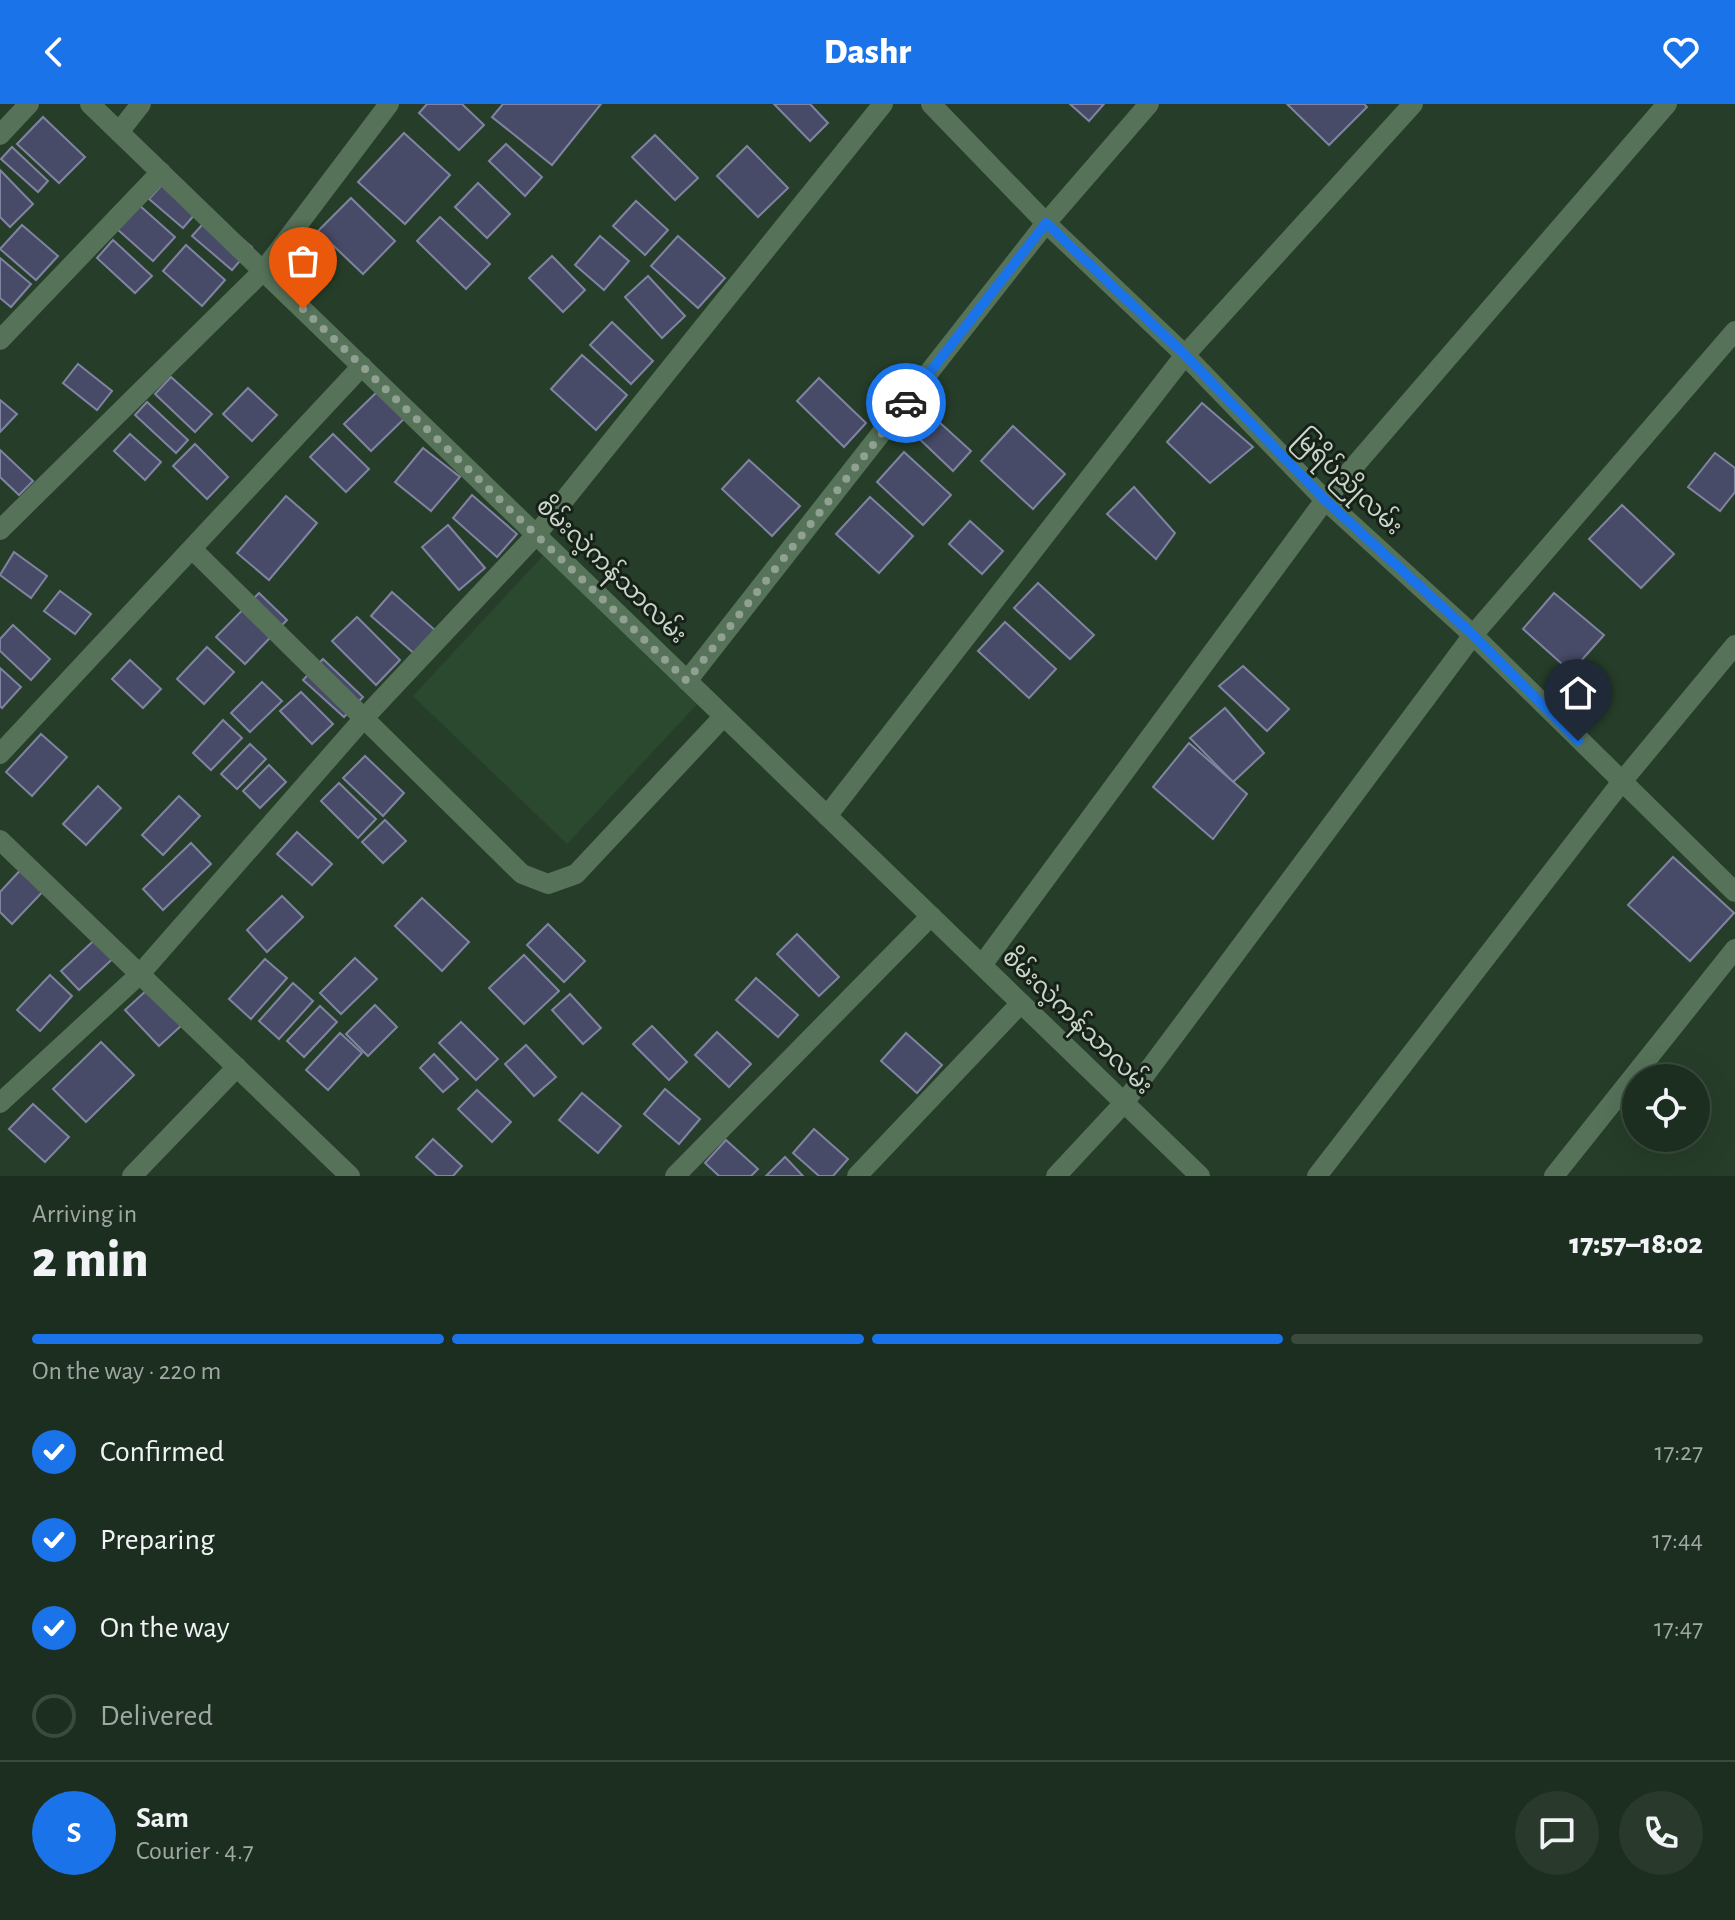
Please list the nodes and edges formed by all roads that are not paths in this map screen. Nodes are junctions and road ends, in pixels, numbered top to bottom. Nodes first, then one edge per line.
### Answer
1 (29, 104) edge
2 (90, 104) edge
3 (141, 104) edge
4 (389, 104) edge
5 (883, 104) edge
6 (931, 104) edge
7 (1149, 104) edge
8 (1413, 104) edge
9 (1667, 104) edge
10 (119, 132) junction
11 (0, 135) edge
12 (161, 172) junction
13 (1046, 223) junction
14 (263, 271) junction
15 (1735, 331) edge
16 (0, 340) edge
17 (1185, 355) junction
18 (362, 366) junction
19 (1325, 500) junction
20 (0, 530) edge
21 (536, 535) junction
22 (192, 549) junction
23 (1473, 635) junction
24 (1735, 645) edge
25 (687, 681) junction
26 (723, 717) junction
27 (364, 718) junction
28 (0, 754) edge
29 (1620, 784) junction
30 (827, 816) junction
31 (0, 840) edge
32 (1735, 892) edge
33 (931, 916) junction
34 (1735, 949) edge
35 (982, 965) junction
36 (140, 974) junction
37 (1021, 1003) junction
38 (237, 1067) junction
39 (0, 1103) edge
40 (1124, 1103) junction
41 (132, 1176) edge
42 (350, 1176) edge
43 (675, 1176) edge
44 (857, 1176) edge
45 (1056, 1176) edge
46 (1200, 1176) edge
47 (1317, 1176) edge
48 (1554, 1176) edge

1 - 11 street
2 - 10 street, စိမ်းလဲ့ကန်သာလမ်း
3 - 10 street
4 - 14 street
5 - 21 street
6 - 13 street, မြရိပ်ညိုလမ်း
7 - 13 street
8 - 17 street
9 - 19 street
10 - 12 street, စိမ်းလဲ့ကန်သာလမ်း
12 - 14 street, စိမ်းလဲ့ကန်သာလမ်း
12 - 16 street
13 - 17 street, မြရိပ်ညိုလမ်း
13 - 25 street
14 - 18 street, စိမ်းလဲ့ကန်သာလမ်း
14 - 20 street
15 - 23 street
17 - 19 street, မြရိပ်ညိုလမ်း
17 - 30 street
18 - 21 street, စိမ်းလဲ့ကန်သာလမ်း
18 - 22 street
19 - 23 street, မြရိပ်ညိုလမ်း
19 - 35 street
21 - 25 street, စိမ်းလဲ့ကန်သာလမ်း
21 - 27 street
22 - 27 street
22 - 28 street
23 - 29 street, မြရိပ်ညိုလမ်း
23 - 40 street
24 - 29 street
25 - 26 street, စိမ်းလဲ့ကန်သာလမ်း
26 - 27 street
26 - 30 street, စိမ်းလဲ့ကန်သာလမ်း
27 - 36 street
29 - 32 street, မြရိပ်ညိုလမ်း
29 - 47 street
30 - 33 street, စိမ်းလဲ့ကန်သာလမ်း
31 - 36 street
33 - 35 street, စိမ်းလဲ့ကန်သာလမ်း
33 - 43 street
34 - 48 street
35 - 37 street, စိမ်းလဲ့ကန်သာလမ်း
36 - 38 street
36 - 39 street
37 - 40 street, စိမ်းလဲ့ကန်သာလမ်း
37 - 44 street
38 - 41 street
38 - 42 street
40 - 45 street
40 - 46 street, စိမ်းလဲ့ကန်သာလမ်း

